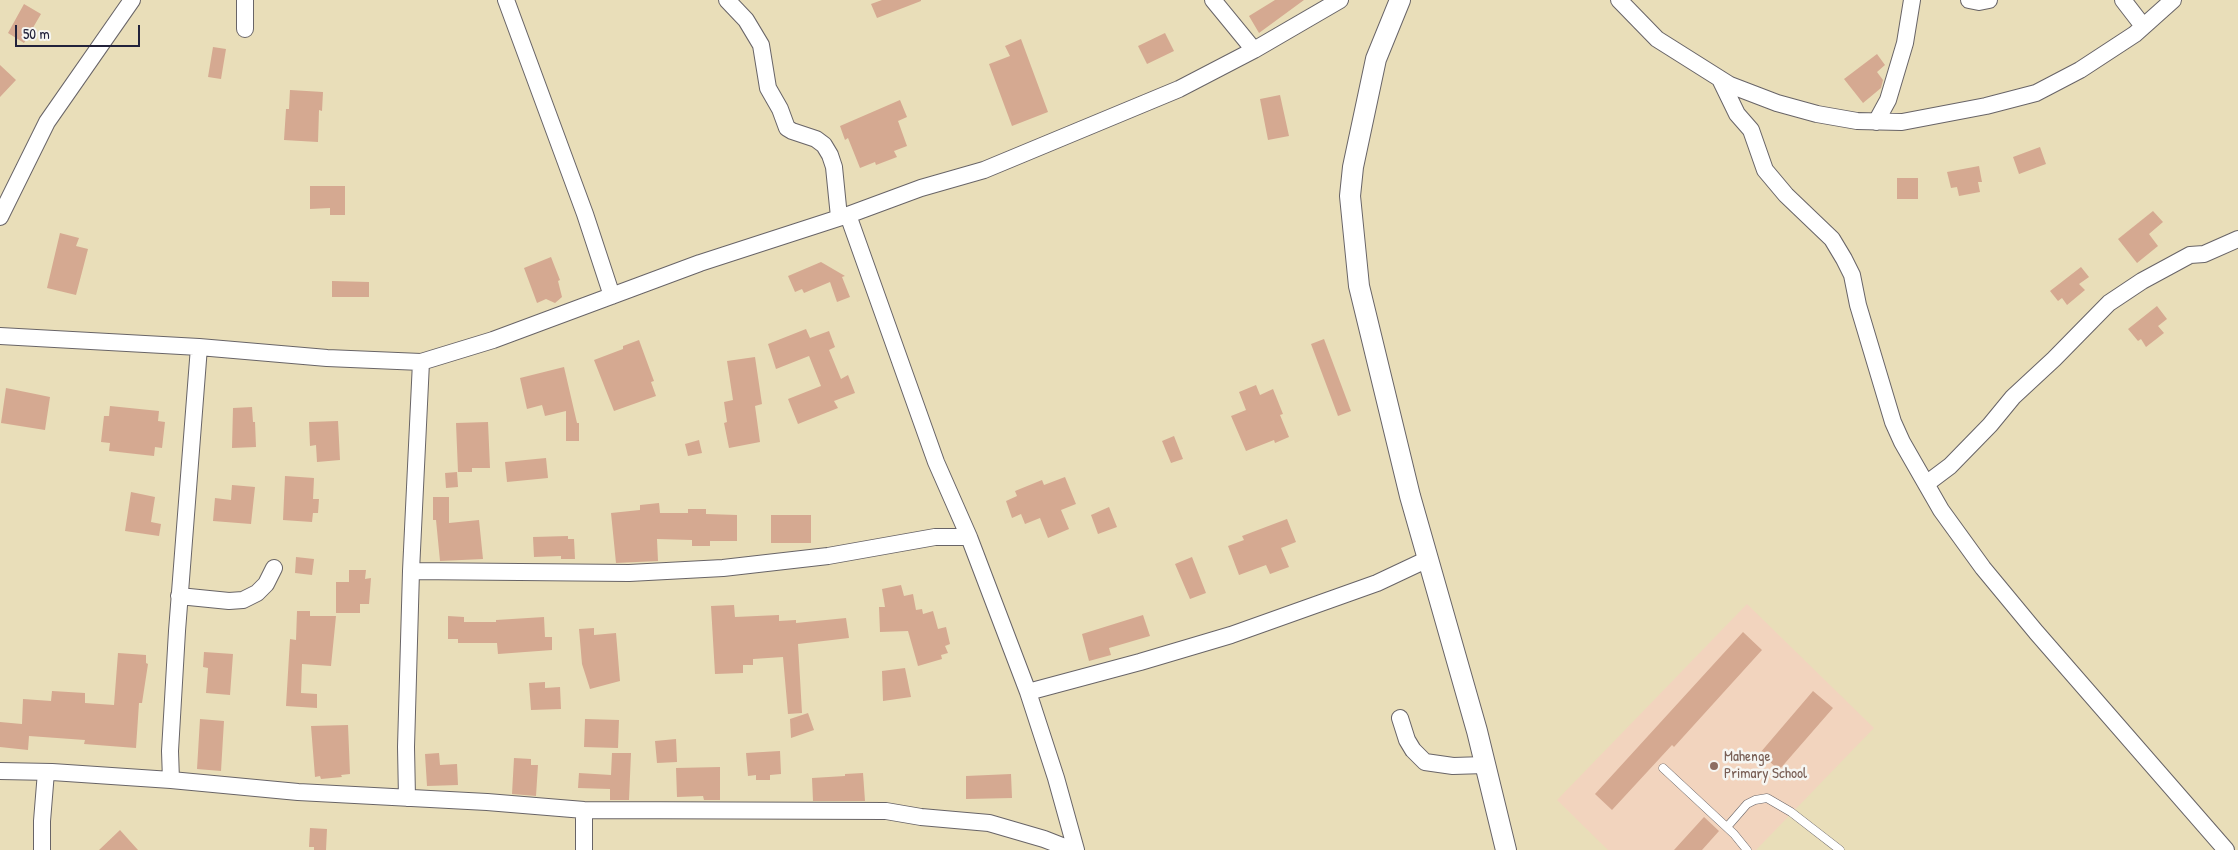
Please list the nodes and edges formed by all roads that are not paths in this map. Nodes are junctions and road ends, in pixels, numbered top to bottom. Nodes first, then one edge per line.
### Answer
1 (132, 0) edge
2 (245, 0) edge
3 (506, 0) edge
4 (727, 0) edge
5 (1213, 0) edge
6 (1340, 0) edge
7 (1400, 0) edge
8 (1619, 0) edge
9 (1912, 0) edge
10 (1968, 0) edge
11 (1989, 0) edge
12 (2123, 0) edge
13 (2173, 0) edge
14 (2143, 26) junction
15 (245, 29) dead end
16 (1254, 50) junction
17 (1720, 79) junction
18 (1876, 122) junction
19 (844, 216) junction
20 (0, 217) edge
21 (2238, 239) edge
22 (612, 296) junction
23 (0, 336) edge
24 (199, 347) junction
25 (420, 362) junction
26 (1926, 484) junction
27 (969, 537) junction
28 (1428, 559) junction
29 (274, 568) dead end
30 (411, 571) junction
31 (179, 596) junction
32 (1028, 692) junction
33 (1400, 718) dead end
34 (1485, 765) junction
35 (1663, 768) dead end
36 (0, 771) edge
37 (46, 772) junction
38 (171, 780) junction
39 (407, 798) junction
40 (584, 810) junction
41 (1727, 827) junction
42 (42, 850) edge
43 (584, 850) edge
44 (1072, 850) edge
45 (1076, 850) edge
46 (1506, 850) edge
47 (1747, 850) edge
48 (1840, 850) edge
49 (2226, 850) edge

1 - 20 street
2 - 15 street
3 - 22 street
4 - 19 street
5 - 16 street
6 - 16 street
7 - 28 street
8 - 17 street
9 - 18 street
10 - 11 street
12 - 14 street
13 - 14 street
14 - 18 street
16 - 19 street
17 - 18 street
17 - 26 street
19 - 22 street
19 - 27 street
21 - 26 street
22 - 25 street
23 - 24 street
24 - 25 street
24 - 31 street
25 - 30 street
26 - 49 street
27 - 30 street
27 - 32 street
28 - 32 street
28 - 34 street
29 - 31 street
30 - 39 street
31 - 38 street
32 - 45 street
33 - 34 street
34 - 46 street
35 - 41 lane
36 - 37 street
37 - 38 street
37 - 42 street
38 - 39 street
39 - 40 street
40 - 43 street
40 - 44 street
41 - 47 lane
41 - 48 lane

